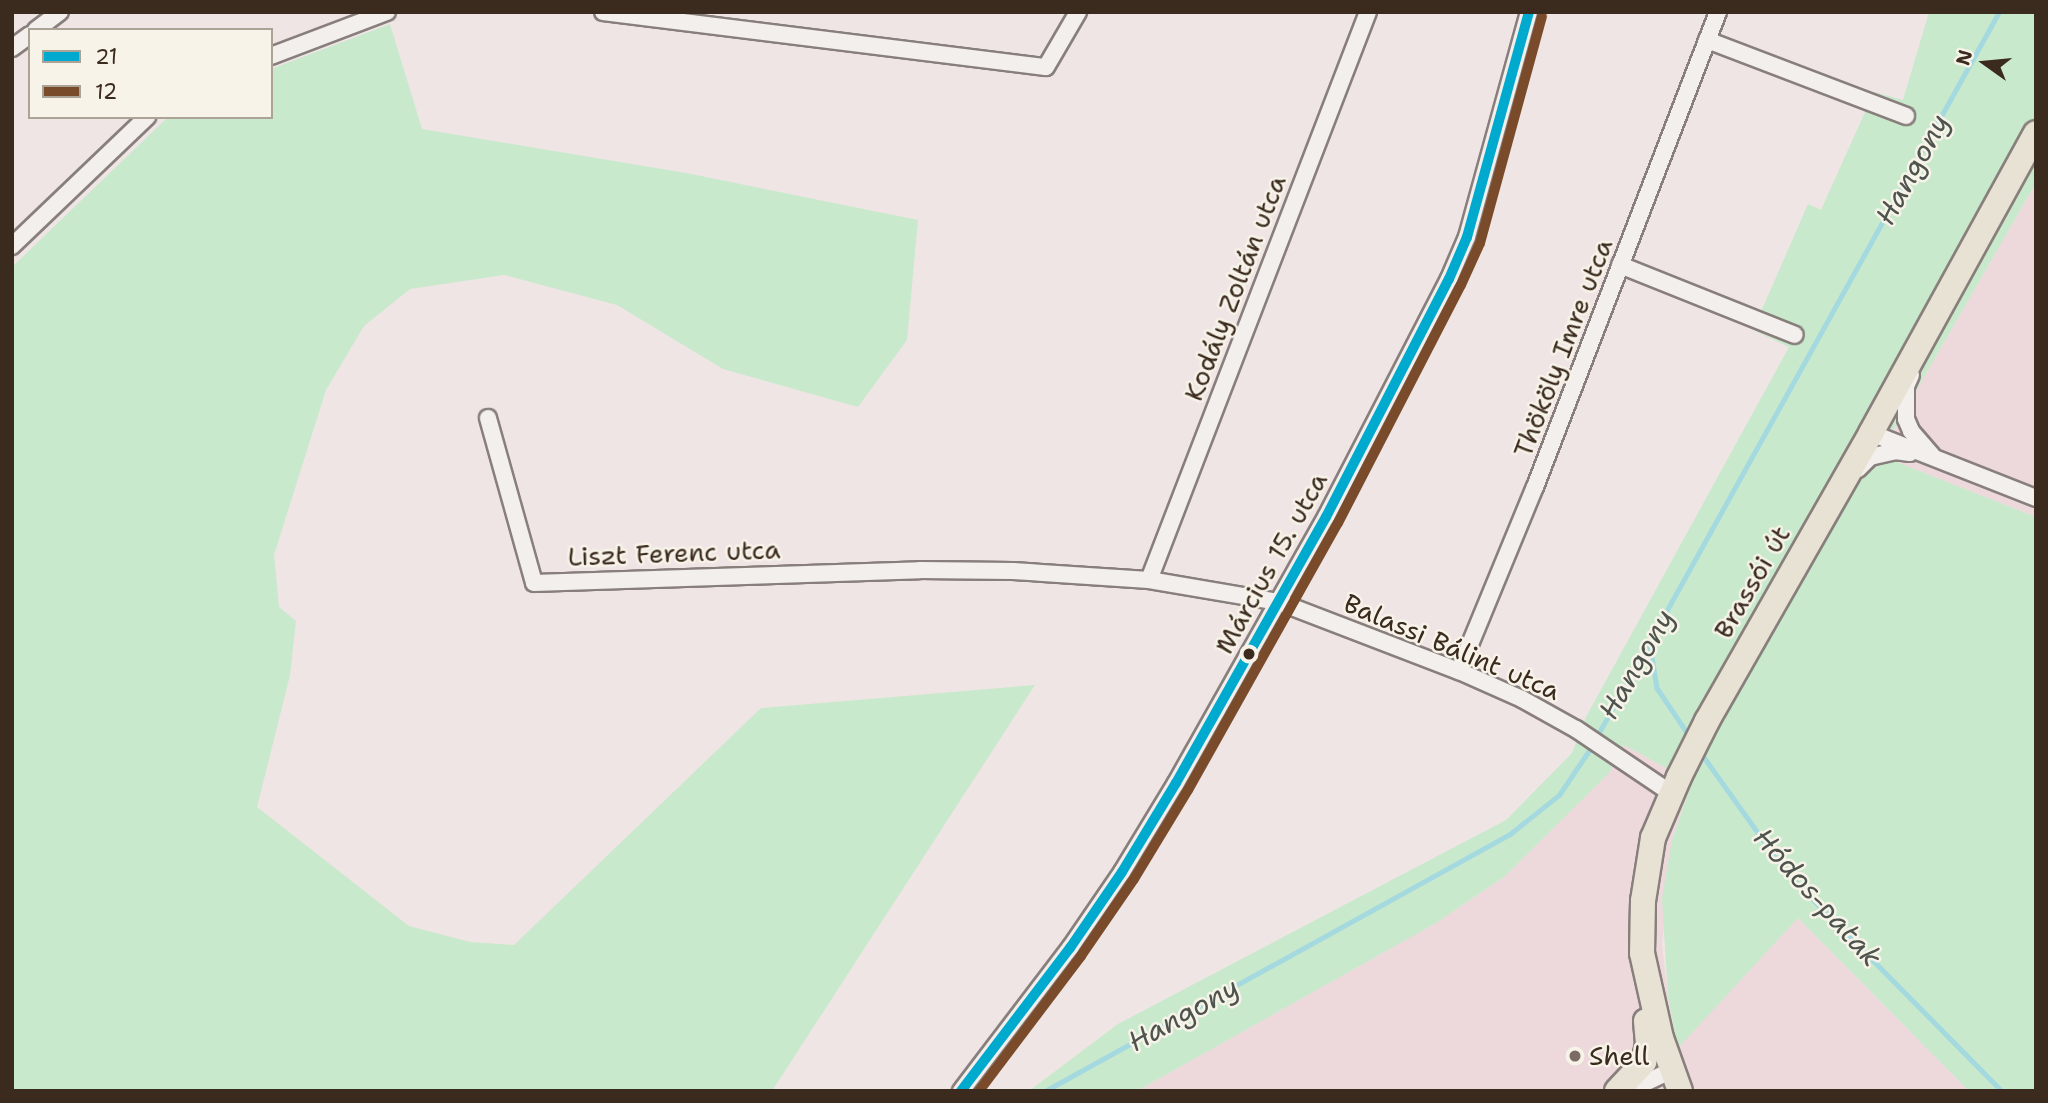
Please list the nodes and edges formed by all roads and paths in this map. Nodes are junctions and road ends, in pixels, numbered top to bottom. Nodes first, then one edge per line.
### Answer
1 (60, 12) edge
2 (387, 12) edge
3 (603, 12) edge
4 (1078, 12) edge
5 (1368, 12) edge
6 (1529, 12) edge
7 (1717, 12) edge
8 (39, 28) edge
9 (28, 36) edge
10 (1707, 40) junction
11 (12, 48) edge
12 (273, 55) edge
13 (1906, 116) dead end
14 (145, 119) edge
15 (2036, 133) edge
16 (12, 246) edge
17 (1620, 265) junction
18 (1941, 304) junction
19 (1795, 335) dead end
20 (488, 418) dead end
21 (1871, 433) junction
22 (1933, 457) junction
23 (1842, 484) junction
24 (2036, 498) edge
25 (1149, 580) junction
26 (1279, 602) junction
27 (1459, 671) junction
28 (1671, 793) junction
29 (1645, 968) junction
30 (1676, 1080) edge
31 (961, 1091) edge
32 (1617, 1091) edge
33 (1628, 1091) edge

1 - 8 street
2 - 12 street
3 - 4 street
5 - 25 street, Kodály Zoltán utca
6 - 26 street, Március 15. utca
7 - 10 street, Thököly Imre utca
9 - 11 street
10 - 13 street
10 - 17 street, Thököly Imre utca
14 - 16 street
15 - 18 main road, Brassói út
17 - 19 street
17 - 27 street, Thököly Imre utca
18 - 21 main road, Brassói út
18 - 22 street
20 - 25 street, Liszt Ferenc utca
21 - 22 street
21 - 23 main road, Brassói út
22 - 23 street
22 - 24 street
23 - 28 main road, Brassói út
25 - 26 street, Liszt Ferenc utca
26 - 27 street, Balassi Bálint utca
26 - 31 street, Március 15. utca
27 - 28 street, Balassi Bálint utca
28 - 29 main road, Brassói út
29 - 30 main road, Brassói út
29 - 32 main road
30 - 33 street

